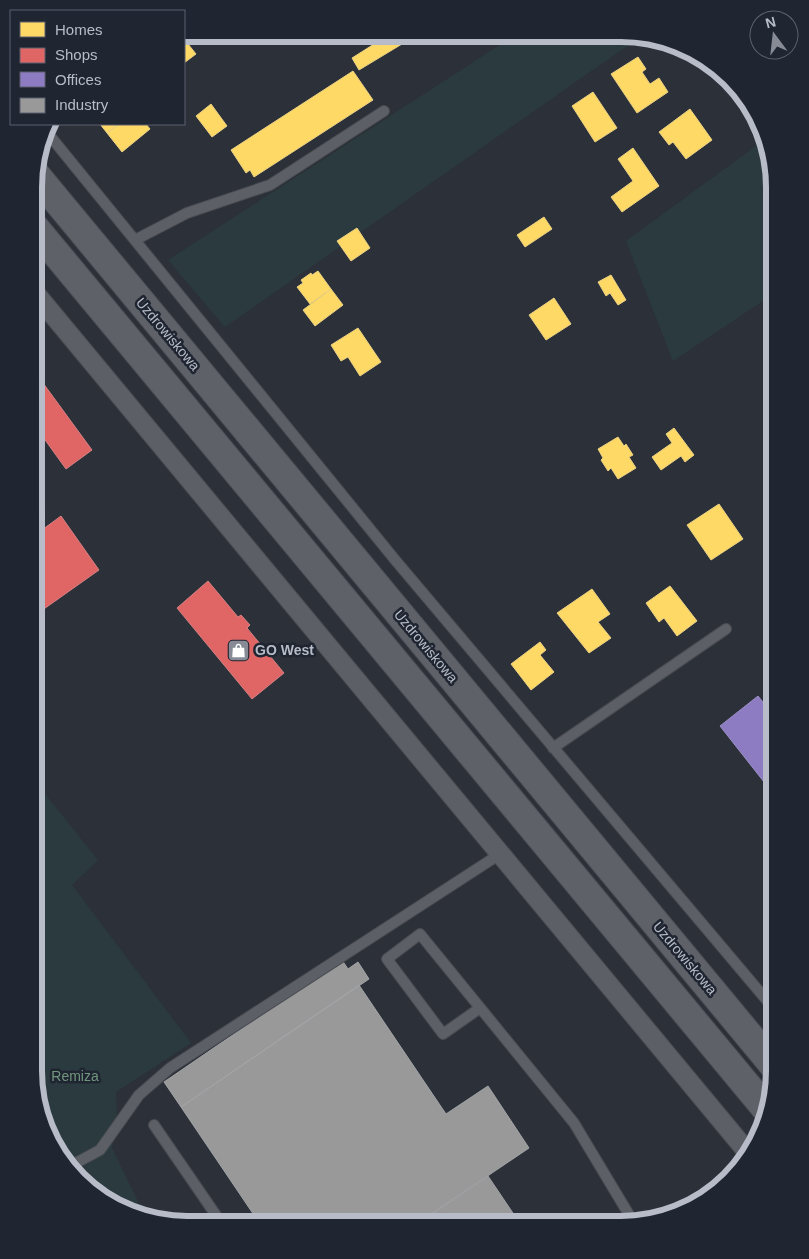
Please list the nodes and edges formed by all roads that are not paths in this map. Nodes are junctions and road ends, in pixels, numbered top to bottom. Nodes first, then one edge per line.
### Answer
1 (384, 111) dead end
2 (51, 138) edge
3 (43, 184) edge
4 (44, 238) edge
5 (135, 240) junction
6 (43, 303) edge
7 (726, 629) dead end
8 (552, 748) junction
9 (500, 854) junction
10 (766, 999) edge
11 (480, 1008) junction
12 (766, 1056) edge
13 (763, 1105) edge
14 (154, 1126) dead end
15 (744, 1148) edge
16 (75, 1163) edge
17 (216, 1216) edge
18 (630, 1216) edge

1 - 5 lane
2 - 5 lane
3 - 12 main road, Uzdrowiskowa
4 - 13 main road
5 - 8 lane
6 - 9 street
7 - 8 lane
8 - 10 lane
9 - 15 street
9 - 16 lane
11 - 11 lane
11 - 18 lane
14 - 17 lane

